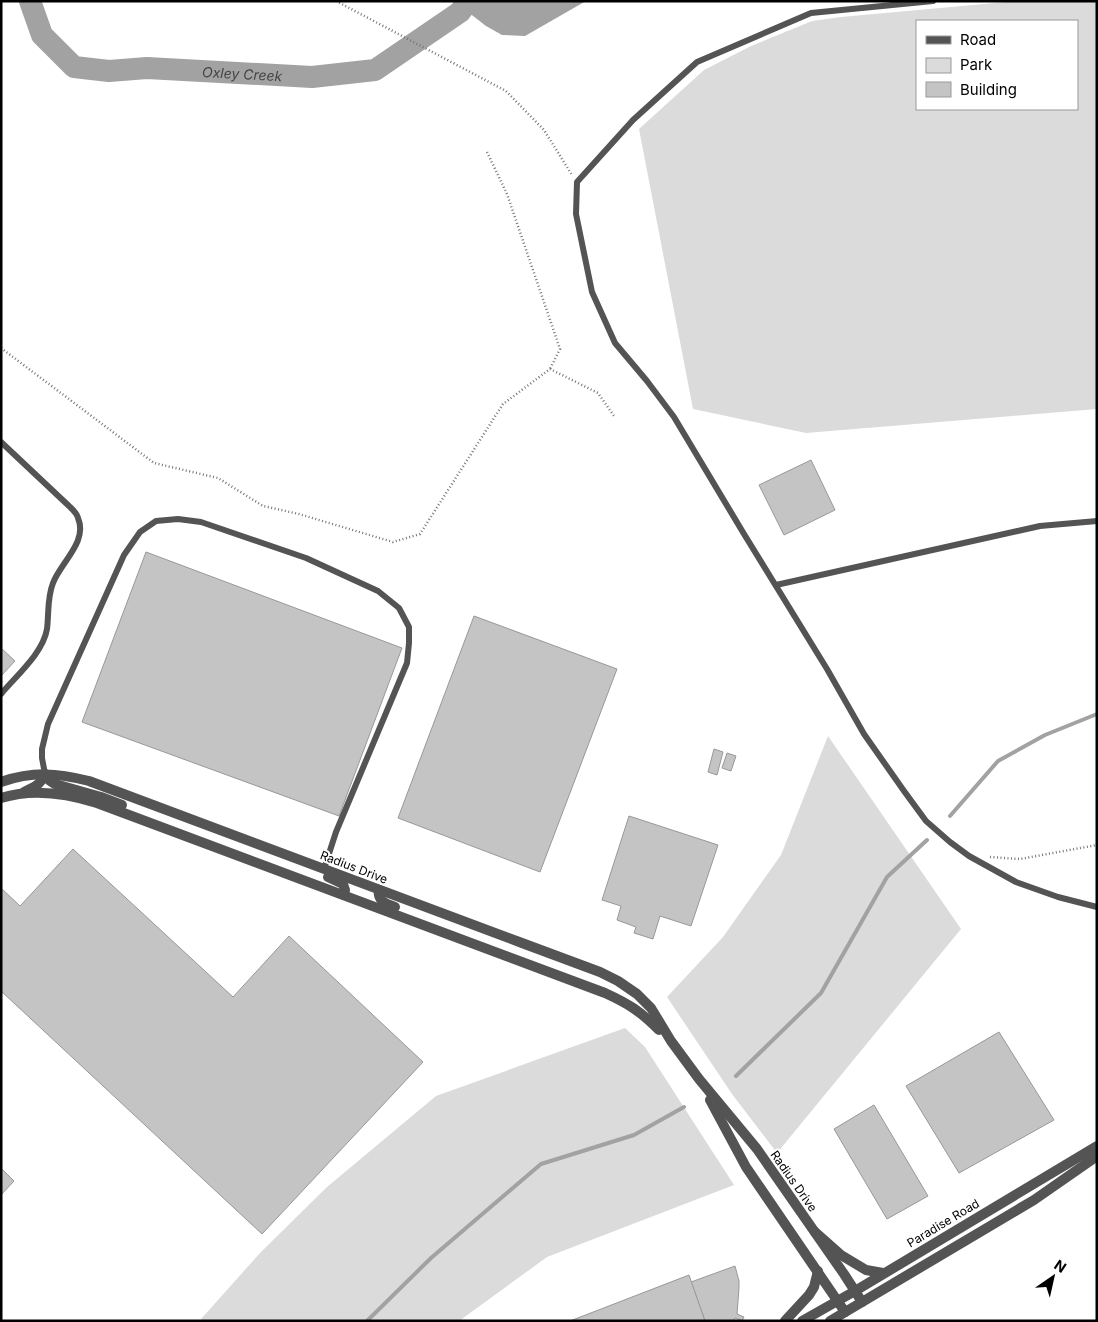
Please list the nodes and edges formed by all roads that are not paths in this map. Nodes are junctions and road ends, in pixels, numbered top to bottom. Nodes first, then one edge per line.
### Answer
1 (933, 1) edge
2 (1, 442) edge
3 (1097, 521) edge
4 (776, 584) junction
5 (1, 694) edge
6 (46, 774) junction
7 (1, 782) edge
8 (16, 795) junction
9 (1, 798) edge
10 (154, 824) junction
11 (244, 838) junction
12 (324, 869) junction
13 (380, 890) junction
14 (344, 895) junction
15 (1097, 907) edge
16 (482, 946) junction
17 (671, 1041) junction
18 (699, 1079) junction
19 (1097, 1146) edge
20 (1097, 1156) edge
21 (815, 1232) junction
22 (818, 1271) junction
23 (884, 1273) junction
24 (855, 1291) junction
25 (838, 1300) junction
26 (862, 1302) junction
27 (845, 1312) junction
28 (785, 1321) edge
29 (802, 1321) edge
30 (830, 1321) edge

1 - 4 lane
2 - 5 lane
3 - 4 lane
4 - 15 lane
6 - 7 street, Radius Drive
6 - 8 street
6 - 10 street
6 - 11 street, Radius Drive
6 - 12 lane
8 - 9 street, Radius Drive
8 - 10 street, Radius Drive
10 - 14 street, Radius Drive
11 - 12 street, Radius Drive
11 - 14 street
12 - 13 street, Radius Drive
13 - 16 street
13 - 17 street, Radius Drive
14 - 16 street, Radius Drive
16 - 17 street, Radius Drive
17 - 18 street, Radius Drive
18 - 21 street, Radius Drive
18 - 22 street, Radius Drive
19 - 23 street, Paradise Road
20 - 26 street
21 - 23 street
21 - 24 street, Radius Drive
22 - 25 street, Radius Drive
22 - 28 street
23 - 24 street, Paradise Road
24 - 25 street, Paradise Road
24 - 26 street, Radius Drive
25 - 27 street, Radius Drive
25 - 29 street, Paradise Road
26 - 27 street
27 - 30 street

